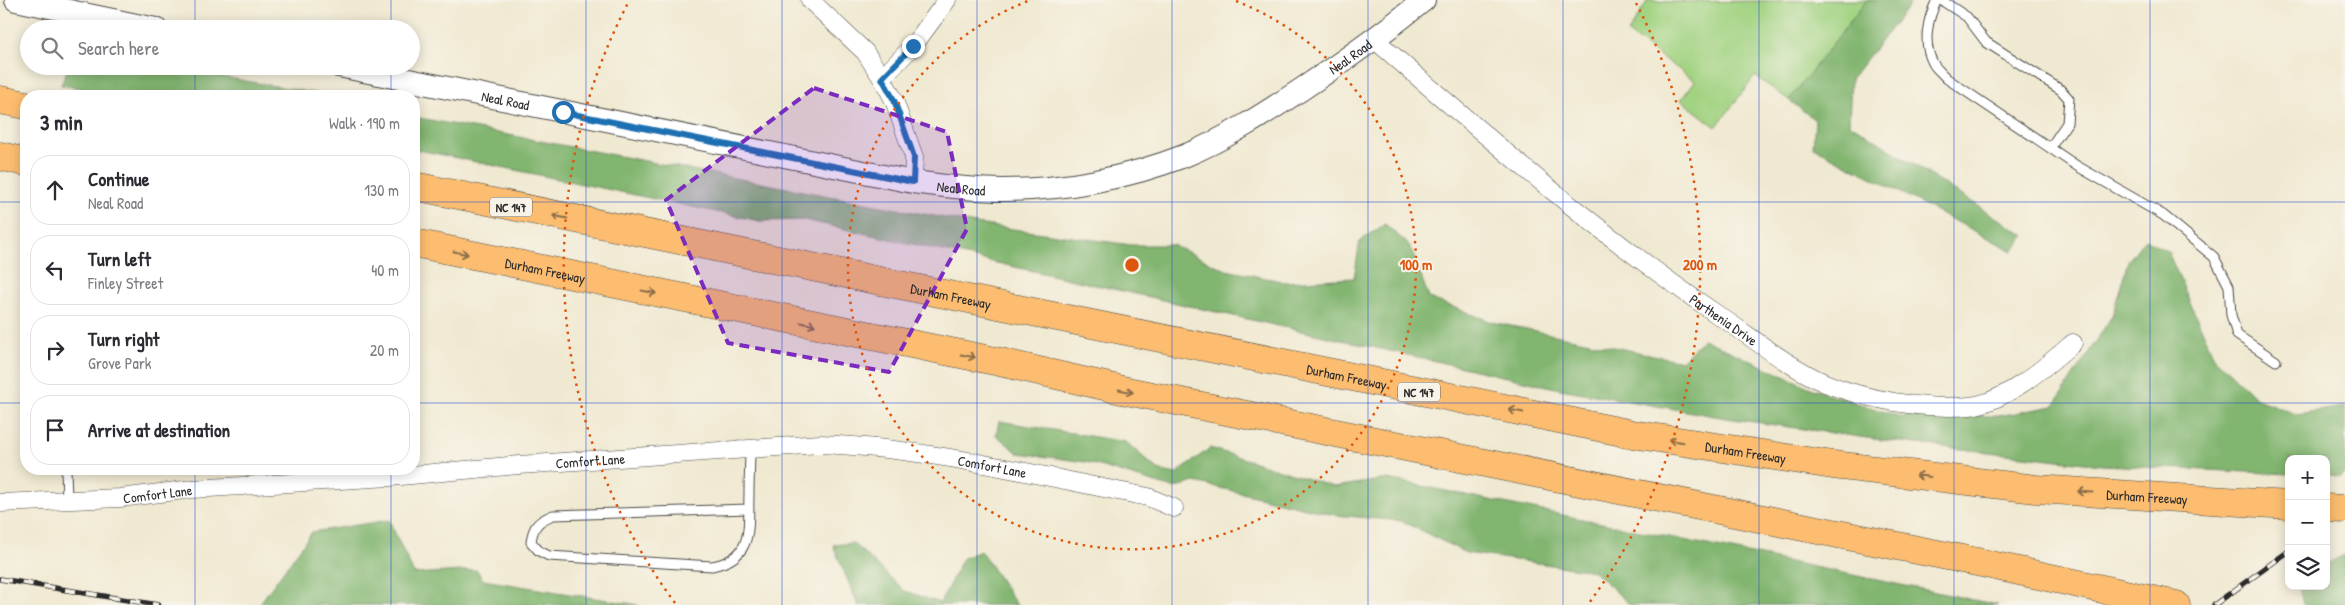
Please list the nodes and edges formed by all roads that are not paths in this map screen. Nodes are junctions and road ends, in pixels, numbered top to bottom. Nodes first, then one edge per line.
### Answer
1 (16, 0) edge
2 (810, 0) edge
3 (947, 0) edge
4 (1424, 0) edge
5 (1939, 0) edge
6 (113, 20) edge
7 (1373, 38) junction
8 (384, 75) edge
9 (882, 78) junction
10 (0, 100) edge
11 (20, 104) edge
12 (2050, 148) junction
13 (0, 156) edge
14 (20, 161) edge
15 (913, 182) junction
16 (420, 187) edge
17 (420, 244) edge
18 (2073, 343) dead end
19 (2276, 360) dead end
20 (750, 448) junction
21 (66, 475) edge
22 (415, 475) edge
23 (420, 475) edge
24 (68, 501) junction
25 (0, 503) edge
26 (2285, 505) edge
27 (1174, 508) dead end
28 (2330, 508) edge
29 (2345, 508) edge
30 (749, 509) junction
31 (2176, 605) edge

1 - 6 street
2 - 9 street
3 - 9 street
4 - 7 street, Neal Road
5 - 12 lane
5 - 12 lane
7 - 15 street, Neal Road
7 - 18 street, Parthenia Drive
8 - 15 street, Neal Road
9 - 15 street
10 - 11 highway
12 - 19 lane
13 - 14 highway
26 -> 16 highway, Durham Freeway / NC 147
17 -> 31 highway, Durham Freeway
20 - 23 street, Comfort Lane
20 - 27 street, Comfort Lane
20 - 30 lane
21 - 24 lane
22 - 24 street, Comfort Lane
24 - 25 street, Comfort Lane
28 - 29 highway, bridge
30 - 30 lane

